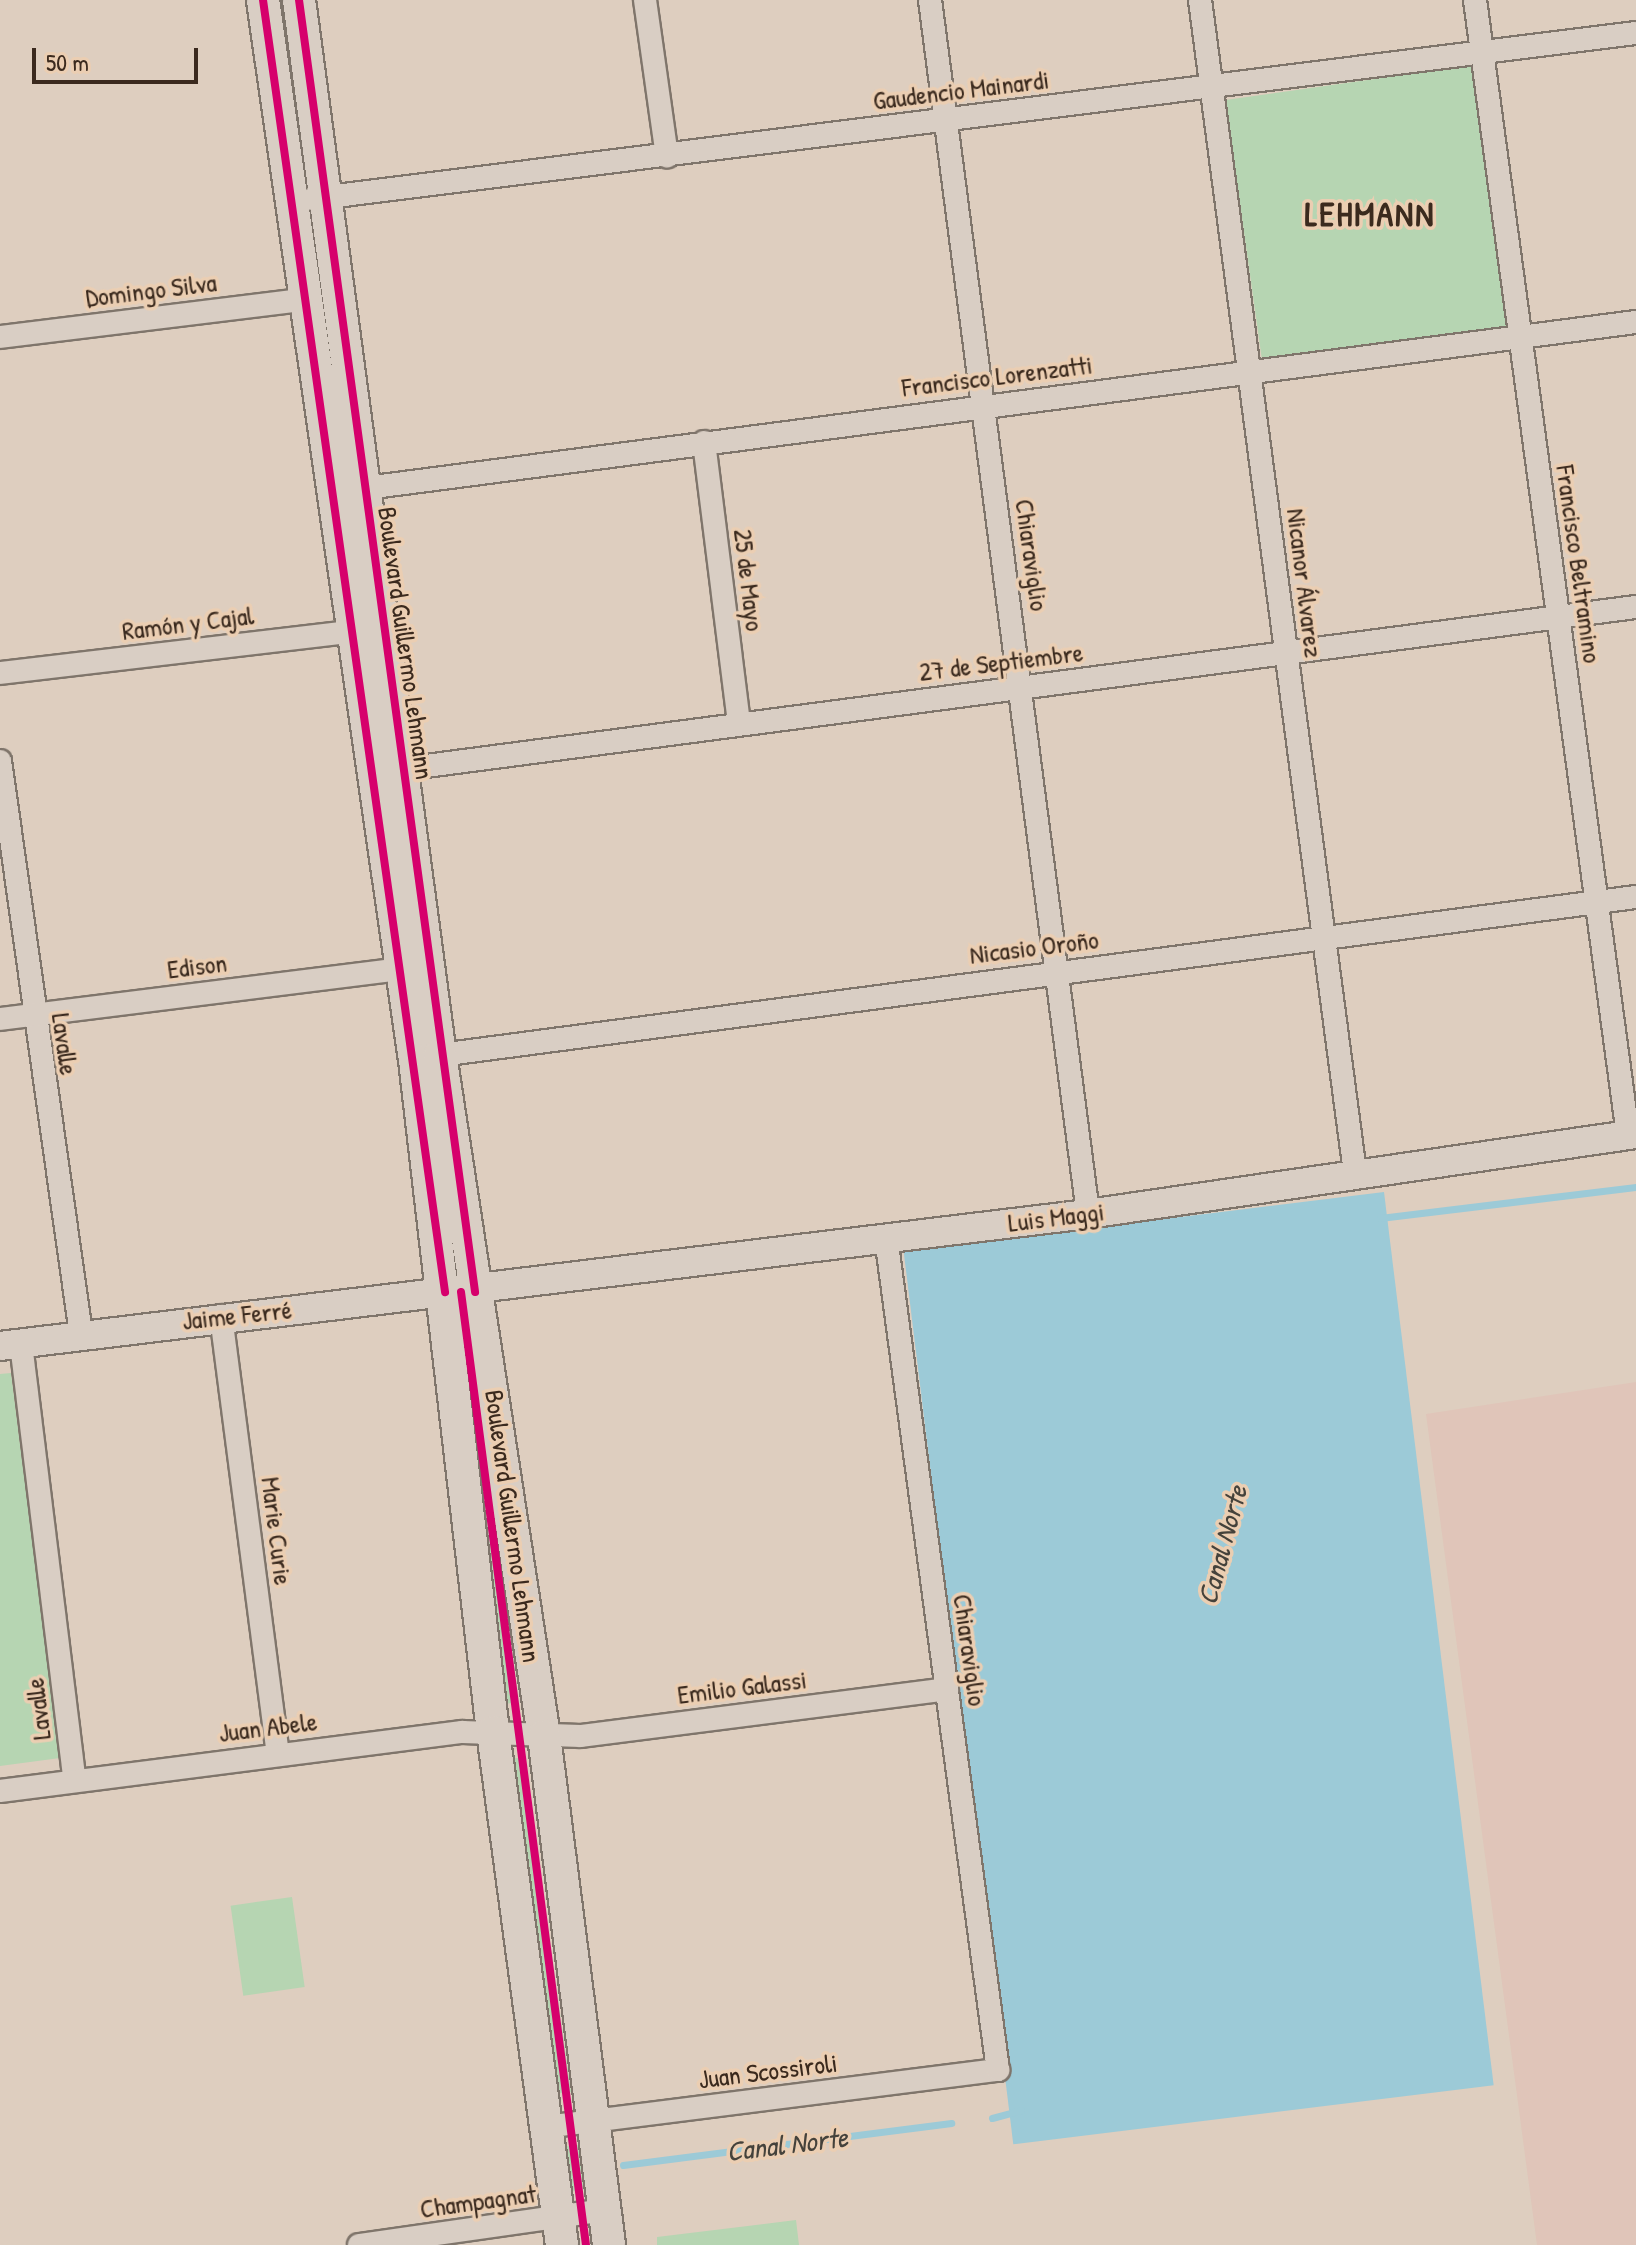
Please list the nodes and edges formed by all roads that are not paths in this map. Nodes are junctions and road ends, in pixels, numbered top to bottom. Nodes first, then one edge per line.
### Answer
1 (263, 0) edge
2 (299, 0) edge
3 (645, 0) edge
4 (930, 0) edge
5 (1200, 0) edge
6 (1475, 0) edge
7 (1636, 33) edge
8 (1482, 51) junction
9 (1212, 87) junction
10 (946, 120) junction
11 (667, 156) junction
12 (327, 197) junction
13 (293, 201) junction
14 (309, 299) junction
15 (1636, 322) edge
16 (0, 337) edge
17 (1520, 337) junction
18 (1249, 372) junction
19 (982, 407) junction
20 (704, 442) junction
21 (366, 488) junction
22 (1636, 607) edge
23 (1558, 617) junction
24 (368, 630) junction
25 (1286, 653) junction
26 (0, 673) edge
27 (1023, 688) junction
28 (739, 724) junction
29 (0, 761) edge
30 (388, 771) junction
31 (1636, 897) edge
32 (1597, 902) junction
33 (1324, 940) junction
34 (401, 969) junction
35 (1058, 972) junction
36 (32, 1015) junction
37 (0, 1019) edge
38 (440, 1055) junction
39 (1632, 1135) edge
40 (1355, 1173) junction
41 (1088, 1214) junction
42 (886, 1237) junction
43 (460, 1292) junction
44 (221, 1316) junction
45 (81, 1334) junction
46 (11, 1345) edge
47 (947, 1689) junction
48 (493, 1732) junction
49 (544, 1736) junction
50 (278, 1754) junction
51 (75, 1781) junction
52 (0, 1791) edge
53 (998, 2070) joint
54 (594, 2121) junction
55 (545, 2127) junction
56 (605, 2210) junction
57 (560, 2232) edge
58 (359, 2245) edge
59 (609, 2245) edge

1 - 13 main road, Boulevard Guillermo Lehmann
2 - 12 main road, Boulevard Guillermo Lehmann
3 - 11 street
4 - 10 street, Chiaraviglio
5 - 9 street, Nicanor Álvarez
6 - 8 street, Francisco Beltramino
7 - 8 street, Gaudencio Mainardi
8 - 9 street, Gaudencio Mainardi
8 - 17 street, Francisco Beltramino
9 - 10 street, Gaudencio Mainardi
9 - 18 street, Nicanor Álvarez
10 - 11 street, Gaudencio Mainardi
10 - 19 street, Chiaraviglio
11 - 12 street, Gaudencio Mainardi
12 - 13 street, Gaudencio Mainardi
12 - 21 main road, Boulevard Guillermo Lehmann
13 - 14 main road, Boulevard Guillermo Lehmann
14 - 16 street, Domingo Silva
14 - 24 main road, Boulevard Guillermo Lehmann
15 - 17 street, Francisco Lorenzatti
17 - 18 street, Francisco Lorenzatti
17 - 23 street, Francisco Beltramino
18 - 19 street, Francisco Lorenzatti
18 - 25 street, Nicanor Álvarez
19 - 20 street, Francisco Lorenzatti
19 - 27 street, Chiaraviglio
20 - 21 street, Francisco Lorenzatti
20 - 28 street, 25 de Mayo
21 - 24 main road, Boulevard Guillermo Lehmann
22 - 23 street, 27 de Septiembre
23 - 25 street, 27 de Septiembre
23 - 32 street, Francisco Beltramino
24 - 26 street, Ramón y Cajal
24 - 30 main road, Boulevard Guillermo Lehmann
25 - 27 street, 27 de Septiembre
25 - 33 street, Nicanor Álvarez
27 - 28 street, 27 de Septiembre
27 - 35 street, Chiaraviglio
28 - 30 street, 27 de Septiembre
29 - 36 street, Lavalle
30 - 34 main road, Boulevard Guillermo Lehmann
30 - 38 main road, Boulevard Guillermo Lehmann
31 - 32 street, Nicasio Oroño
32 - 33 street, Nicasio Oroño
32 - 39 street, Francisco Beltramino
33 - 35 street, Nicasio Oroño
33 - 40 street, Nicanor Álvarez
34 - 36 street, Edison
34 - 43 main road, Boulevard Guillermo Lehmann
35 - 38 street, Nicasio Oroño
35 - 41 street, Chiaraviglio
36 - 37 street, Edison
36 - 45 street, Lavalle
38 - 43 main road, Boulevard Guillermo Lehmann
39 - 40 street, Luis Maggi
40 - 41 street, Luis Maggi
41 - 42 street, Luis Maggi
42 - 43 street, Luis Maggi
42 - 47 street, Chiaraviglio
43 - 44 street, Jaime Ferré
43 - 48 main road, Boulevard Guillermo Lehmann
43 - 49 main road, Boulevard Guillermo Lehmann
44 - 45 street, Jaime Ferré
44 - 50 street, Marie Curie
45 - 46 street, Jaime Ferré
46 - 51 street, Lavalle
47 - 49 street, Emilio Galassi
47 - 53 street, Chiaraviglio
48 - 49 street, Juan Abele
48 - 50 street, Juan Abele
48 - 55 main road, Boulevard Guillermo Lehmann
49 - 54 main road, Boulevard Guillermo Lehmann
50 - 51 street, Juan Abele
51 - 52 street, Juan Abele
53 - 54 street, Juan Scossiroli
54 - 55 street, Juan Scossiroli
54 - 56 main road, Boulevard Guillermo Lehmann
55 - 57 main road, Boulevard Guillermo Lehmann
56 - 57 street, Champagnat
56 - 59 main road, Boulevard Guillermo Lehmann
57 - 58 street, Champagnat

